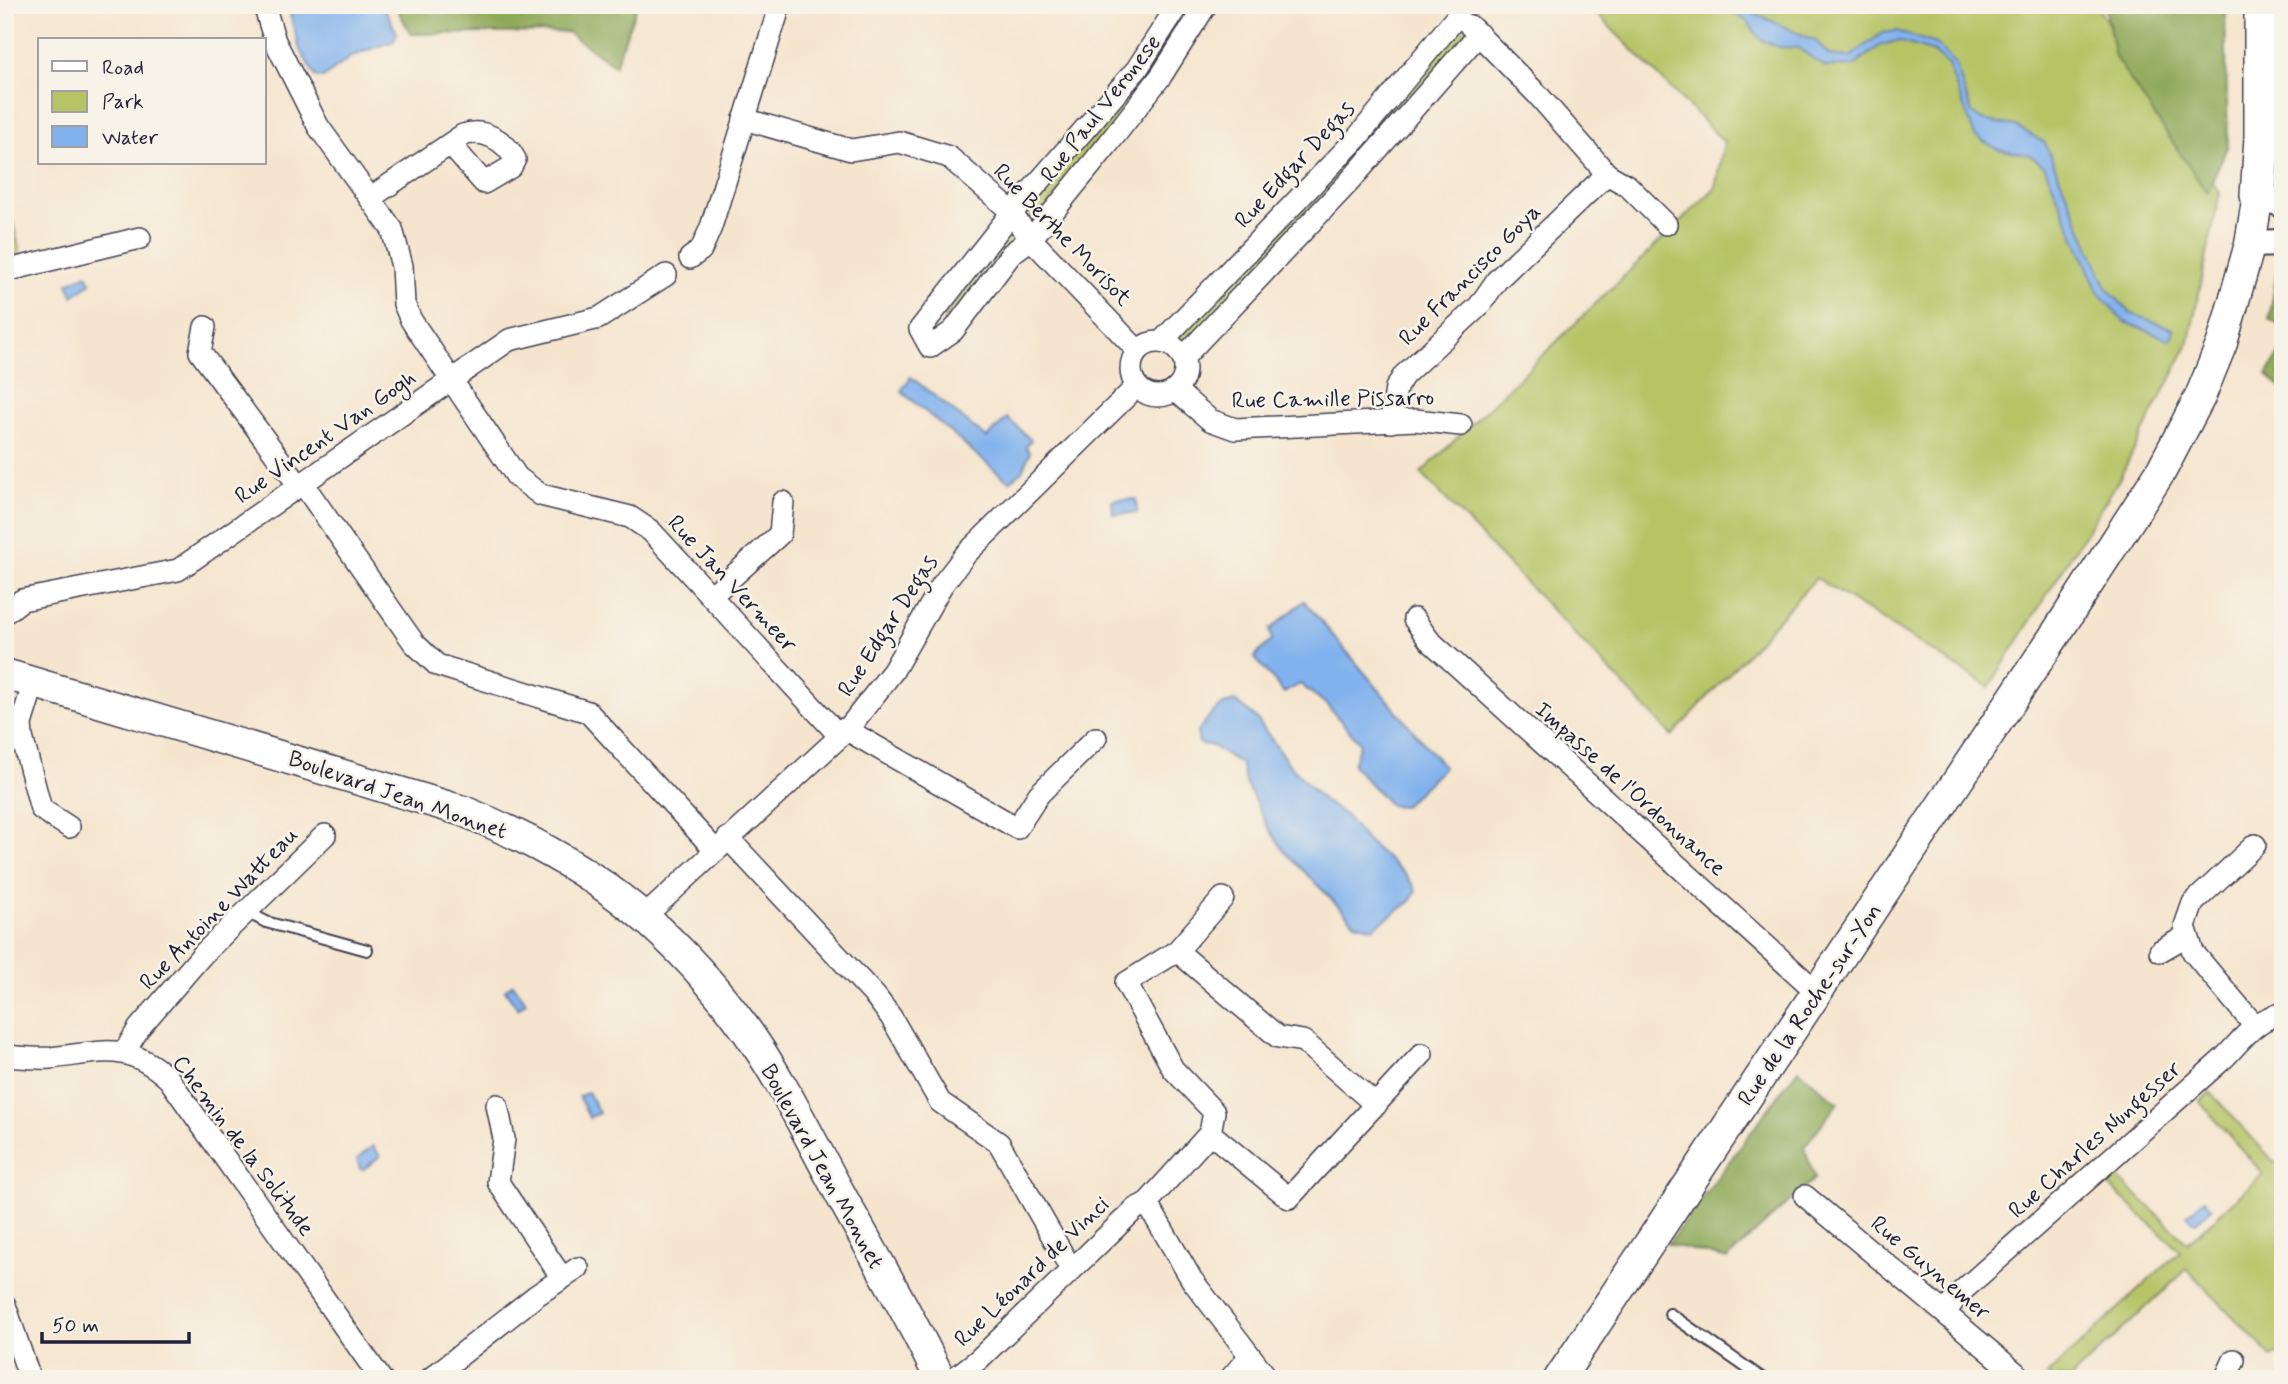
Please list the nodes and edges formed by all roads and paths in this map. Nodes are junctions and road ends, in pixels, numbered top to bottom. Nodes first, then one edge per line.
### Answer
1 (264, 5) edge
2 (780, 5) edge
3 (1178, 5) edge
4 (1206, 5) edge
5 (2262, 5) edge
6 (1463, 19) edge
7 (270, 44) edge
8 (744, 120) junction
9 (450, 144) dead end
10 (1607, 174) junction
11 (370, 198) junction
12 (2270, 200) edge
13 (1010, 215) junction
14 (1666, 224) dead end
15 (141, 238) dead end
16 (1031, 239) junction
17 (2283, 243) edge
18 (2250, 244) junction
19 (690, 258) dead end
20 (5, 271) edge
21 (666, 275) dead end
22 (205, 327) dead end
23 (1161, 342) junction
24 (1138, 352) junction
25 (1183, 358) junction
26 (451, 380) junction
27 (1137, 386) junction
28 (1175, 390) junction
29 (1391, 422) junction
30 (1461, 425) dead end
31 (301, 485) junction
32 (783, 502) dead end
33 (711, 596) junction
34 (5, 613) edge
35 (1414, 619) dead end
36 (5, 674) edge
37 (34, 682) junction
38 (847, 730) junction
39 (1096, 738) dead end
40 (69, 827) dead end
41 (325, 835) dead end
42 (722, 844) junction
43 (2255, 845) dead end
44 (1223, 898) dead end
45 (247, 912) junction
46 (645, 916) junction
47 (2186, 936) junction
48 (367, 950) dead end
49 (1177, 951) junction
50 (2160, 951) dead end
51 (1816, 992) junction
52 (2283, 1014) edge
53 (2255, 1026) junction
54 (125, 1051) junction
55 (1422, 1054) dead end
56 (5, 1056) edge
57 (497, 1105) dead end
58 (1376, 1105) junction
59 (1210, 1133) junction
60 (1805, 1196) dead end
61 (1147, 1203) junction
62 (1072, 1269) junction
63 (5, 1305) edge
64 (1945, 1312) junction
65 (1670, 1314) dead end
66 (1250, 1356) junction
67 (30, 1379) edge
68 (381, 1379) edge
69 (430, 1379) edge
70 (940, 1379) edge
71 (953, 1379) edge
72 (1230, 1379) edge
73 (1268, 1379) edge
74 (1559, 1379) edge
75 (1763, 1379) edge
76 (2023, 1379) edge

1 - 7 street, Rue Jan Vermeer
2 - 8 street
3 - 13 street, Rue Paul Veronese
4 - 16 street, Rue Paul Veronese
5 - 12 highway
6 - 10 street
6 - 23 street, Rue Edgar Degas
6 - 25 street
7 - 11 street, Rue Jan Vermeer
8 - 13 street, Rue Berthe Morisot
8 - 19 street
9 - 11 street
10 - 14 street
10 - 29 street, Rue Francisco Goya
11 - 26 street, Rue Jan Vermeer
12 - 18 main road, Rue de la Roche-sur-Yon
13 - 16 street, Rue Berthe Morisot
13 - 16 street, Rue Paul Veronese
15 - 20 street
16 - 24 street, Rue Berthe Morisot
17 - 18 street
18 - 51 main road, Rue de la Roche-sur-Yon
21 - 26 street, Rue Vincent Van Gogh
22 - 31 street
23 - 24 street
23 - 25 street
24 - 27 street
25 - 28 street
26 - 31 street, Rue Vincent Van Gogh
26 - 33 street, Rue Jan Vermeer
27 - 28 street
27 - 38 street, Rue Edgar Degas
28 - 29 street, Rue Camille Pissarro
29 - 30 street, Rue Camille Pissarro
31 - 34 street, Rue Vincent Van Gogh
31 - 42 street
32 - 33 street
33 - 38 street, Rue Jan Vermeer
35 - 51 street, Impasse de l'Ordonnance
36 - 37 main road, Boulevard Jean Monnet
37 - 40 street
37 - 46 main road, Boulevard Jean Monnet
38 - 39 street, Rue Jan Vermeer
38 - 42 street, Rue Edgar Degas
41 - 45 street, Rue Antoine Watteau
42 - 46 street, Rue Edgar Degas
42 - 62 street
43 - 47 street
44 - 49 street
45 - 48 lane
45 - 54 street, Rue Antoine Watteau
46 - 70 main road, Boulevard Jean Monnet
47 - 50 street
47 - 53 street
49 - 58 street
49 - 59 street
51 - 74 main road, Rue de la Roche-sur-Yon
52 - 53 street, Rue Charles Nungesser
53 - 64 street, Rue Charles Nungesser
54 - 56 street, Chemin de la Solitude
54 - 68 street, Chemin de la Solitude
55 - 58 street
57 - 69 street
58 - 59 street
59 - 61 street, Rue Léonard de Vinci
60 - 64 street, Rue Guynemer
61 - 62 street, Rue Léonard de Vinci
61 - 66 street
62 - 71 street, Rue Léonard de Vinci
63 - 67 street
64 - 76 street, Rue Guynemer
65 - 75 lane
66 - 72 street
66 - 73 street

